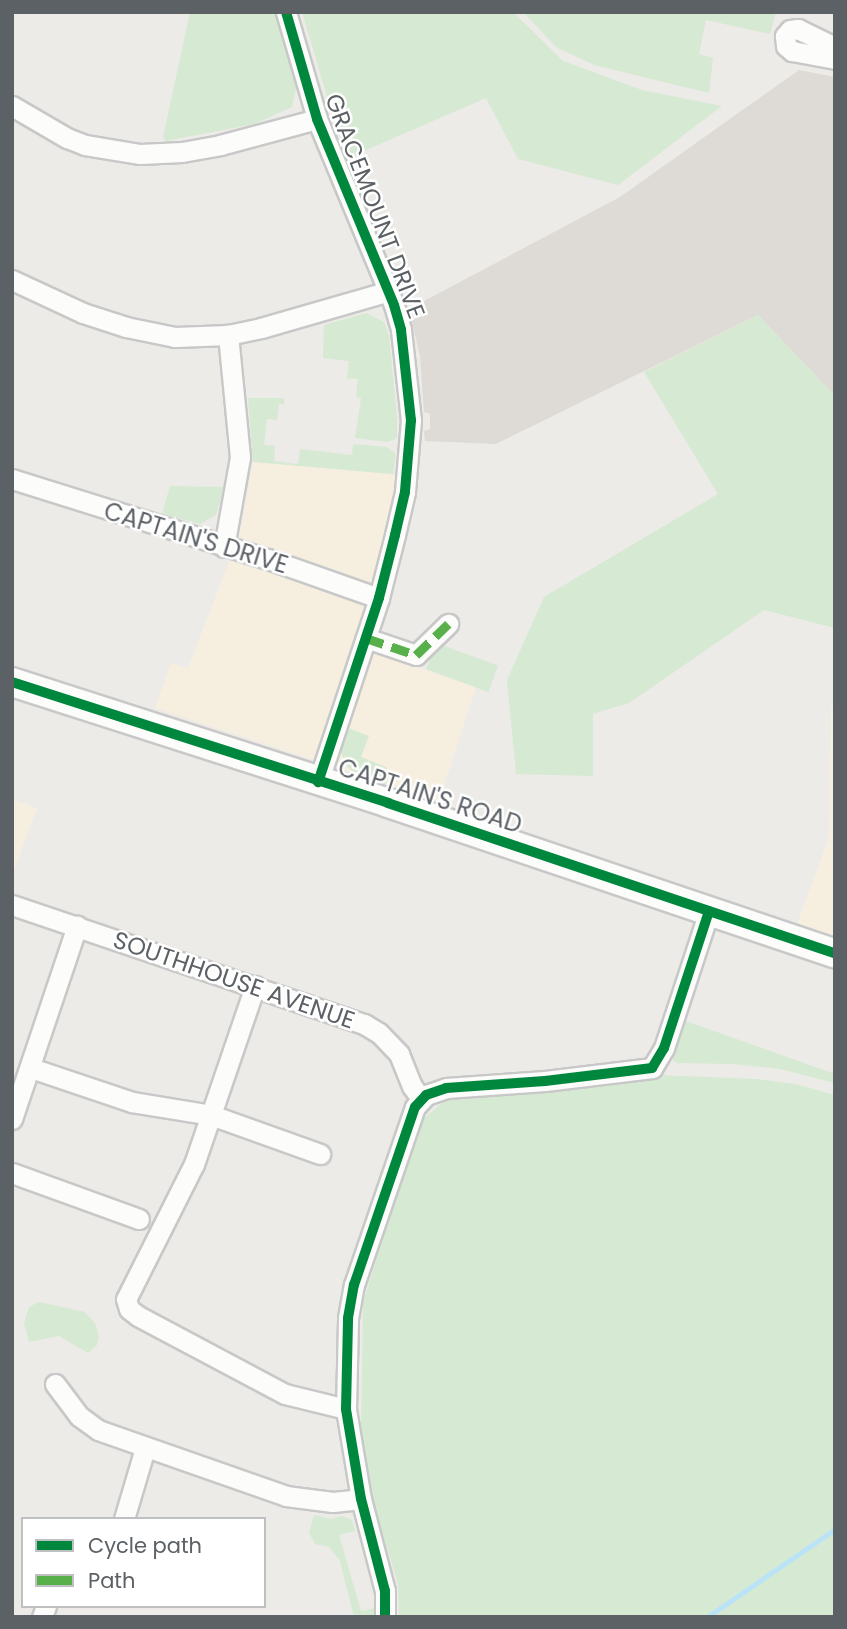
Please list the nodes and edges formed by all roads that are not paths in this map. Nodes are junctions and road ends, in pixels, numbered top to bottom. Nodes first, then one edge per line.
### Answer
1 (286, 12) edge
2 (835, 47) edge
3 (835, 59) edge
4 (12, 106) edge
5 (317, 119) junction
6 (12, 280) edge
7 (389, 291) junction
8 (228, 335) junction
9 (12, 479) edge
10 (224, 547) junction
11 (379, 598) junction
12 (448, 624) dead end
13 (366, 638) junction
14 (12, 682) edge
15 (318, 782) junction
16 (12, 905) edge
17 (709, 911) junction
18 (77, 926) junction
19 (835, 953) edge
20 (255, 986) junction
21 (31, 1068) junction
22 (421, 1099) junction
23 (211, 1115) junction
24 (12, 1119) edge
25 (320, 1154) dead end
26 (12, 1173) edge
27 (139, 1219) dead end
28 (55, 1384) dead end
29 (346, 1409) junction
30 (145, 1448) junction
31 (361, 1499) junction
32 (125, 1517) edge
33 (385, 1617) edge

1 - 5 street, GRACEMOUNT DRIVE
2 - 3 street
4 - 5 street
5 - 7 street, GRACEMOUNT DRIVE
6 - 8 street
7 - 8 street
7 - 11 street, GRACEMOUNT DRIVE
8 - 10 street
9 - 10 street, CAPTAIN'S DRIVE
10 - 11 street, CAPTAIN'S DRIVE
11 - 13 street, GRACEMOUNT DRIVE
12 - 13 street
13 - 15 street, GRACEMOUNT DRIVE
14 - 15 main road, CAPTAIN'S ROAD
15 - 17 main road, CAPTAIN'S ROAD
16 - 18 street, SOUTHHOUSE AVENUE
17 - 19 main road, CAPTAIN'S ROAD
17 - 22 street
18 - 20 street, SOUTHHOUSE AVENUE
18 - 21 street
20 - 22 street, SOUTHHOUSE AVENUE
20 - 23 street
21 - 23 street
21 - 24 street
22 - 29 street
23 - 25 street
23 - 29 street
26 - 27 street
28 - 30 street
29 - 31 street
30 - 31 street
30 - 32 street
31 - 33 street

